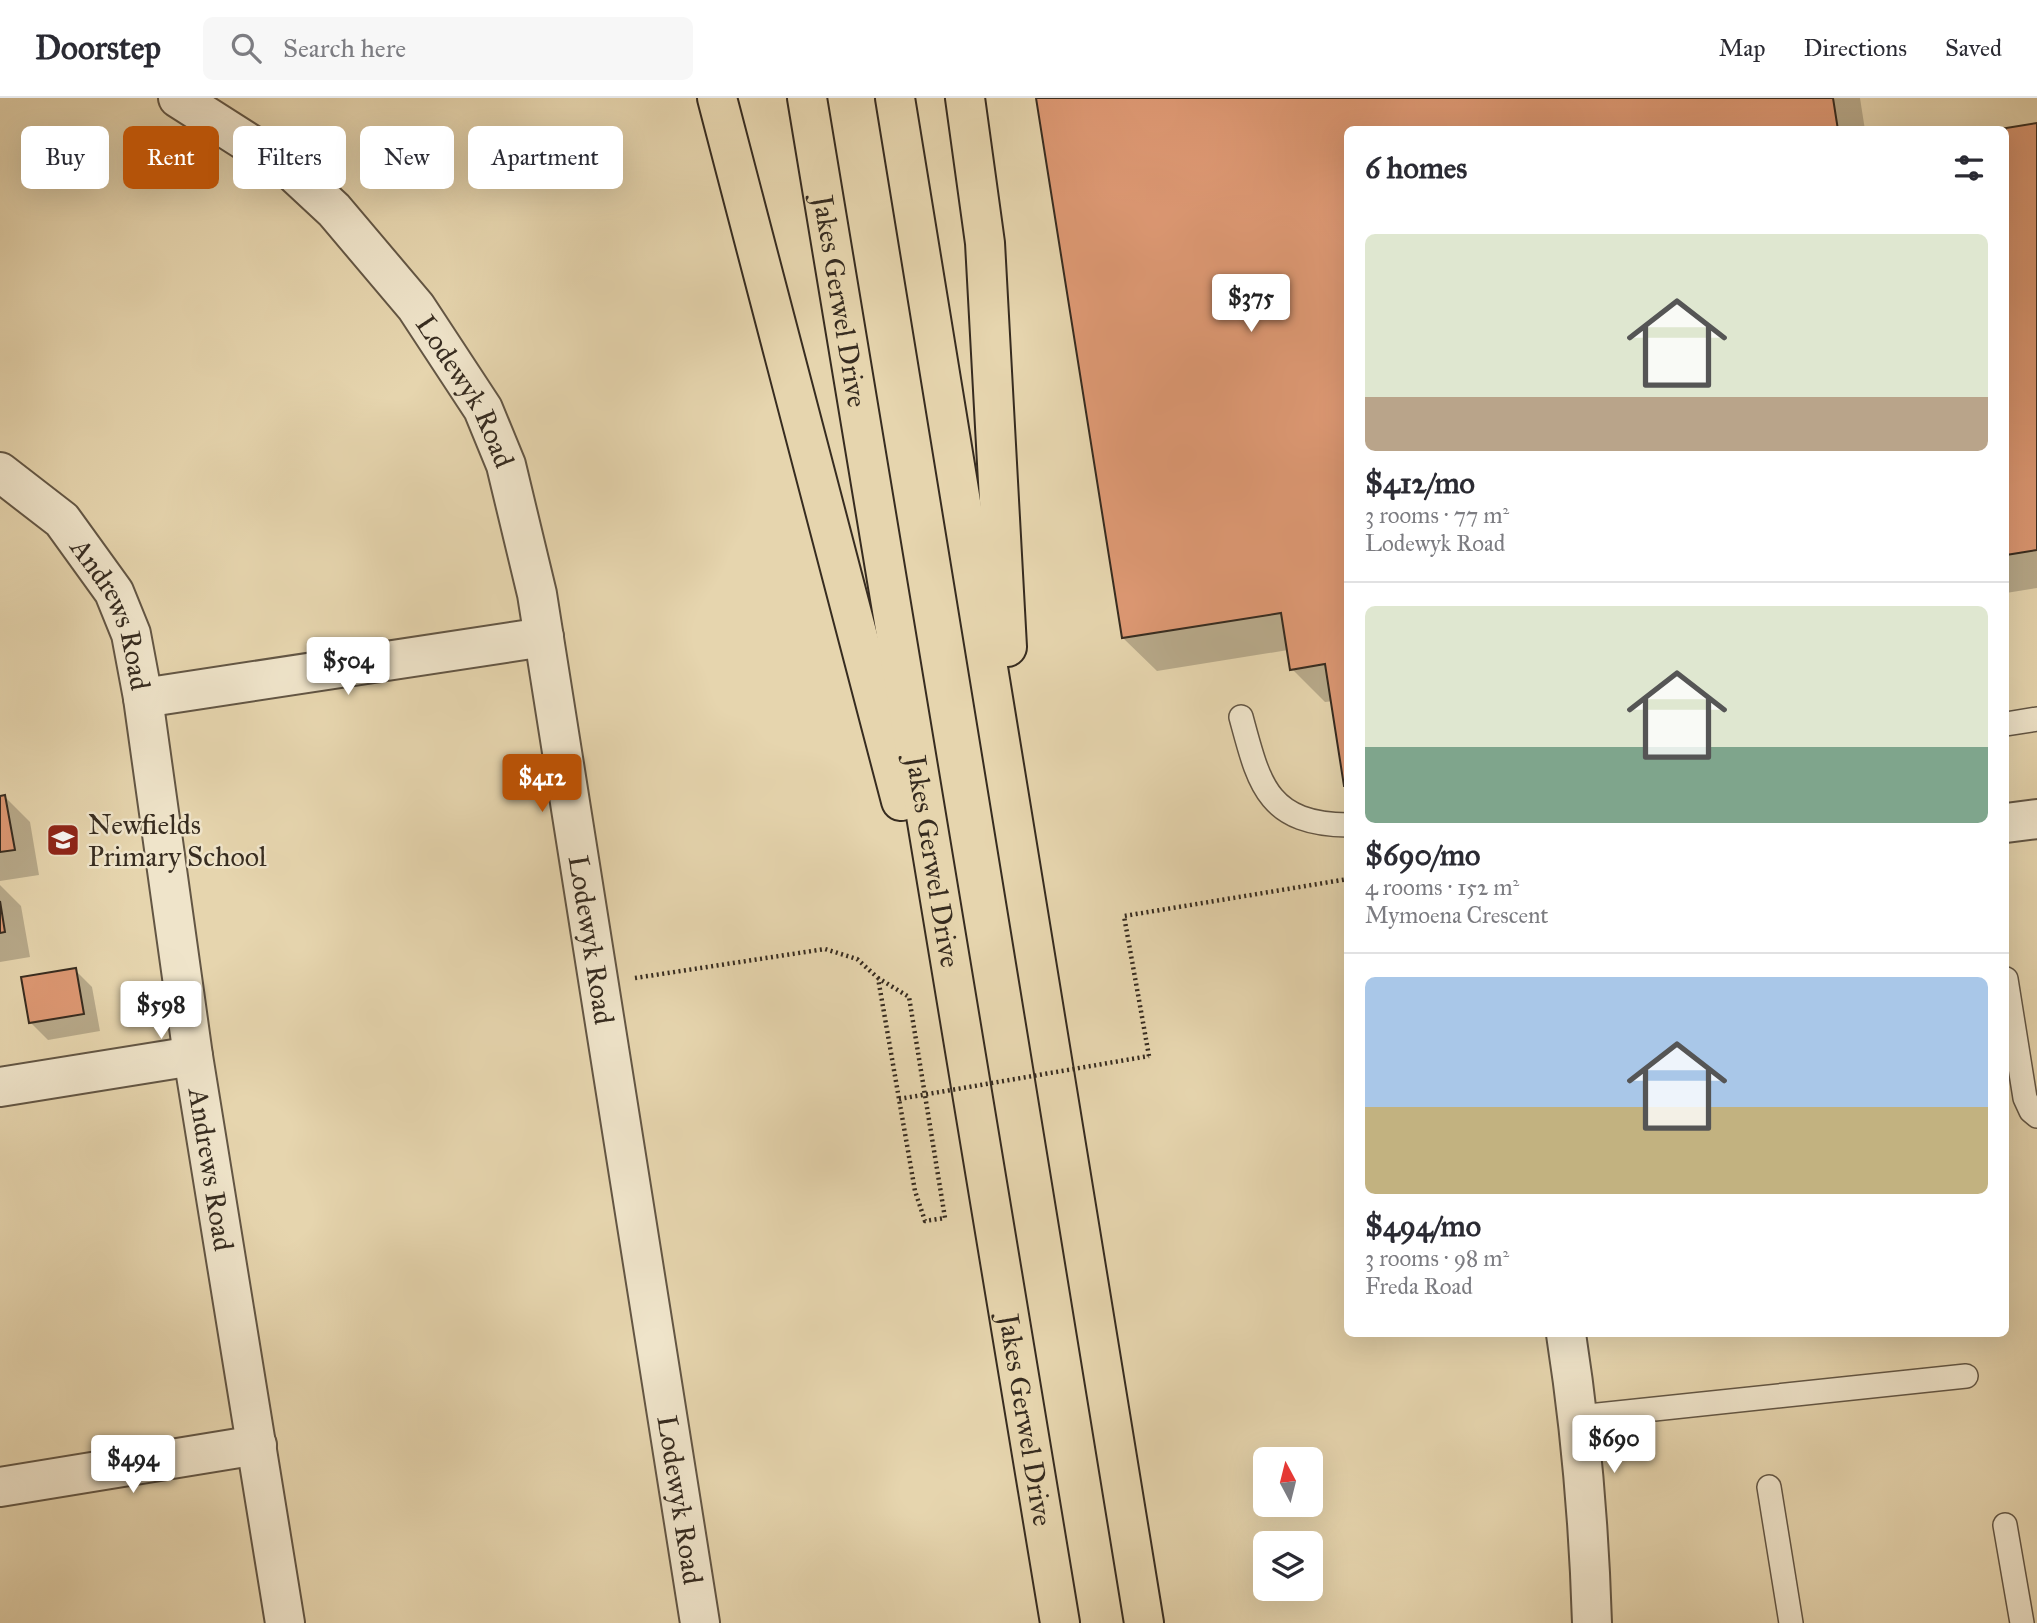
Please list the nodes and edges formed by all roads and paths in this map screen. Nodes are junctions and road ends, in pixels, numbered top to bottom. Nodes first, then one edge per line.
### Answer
1 (178, 98) edge
2 (717, 98) edge
3 (807, 98) edge
4 (895, 98) edge
5 (965, 98) edge
6 (0, 472) edge
7 (544, 637) junction
8 (144, 698) junction
9 (1241, 717) dead end
10 (2037, 719) edge
11 (2009, 724) edge
12 (2037, 819) edge
13 (2009, 823) edge
14 (1344, 825) edge
15 (1018, 840) junction
16 (1344, 880) edge
17 (878, 978) junction
18 (599, 984) junction
19 (2009, 998) edge
20 (965, 1047) junction
21 (193, 1056) junction
22 (0, 1087) edge
23 (899, 1099) junction
24 (2037, 1116) edge
25 (1566, 1337) edge
26 (1966, 1376) dead end
27 (1579, 1417) junction
28 (257, 1445) junction
29 (0, 1487) edge
30 (1769, 1487) dead end
31 (2005, 1525) dead end
32 (285, 1623) edge
33 (700, 1623) edge
34 (1060, 1623) edge
35 (1144, 1623) edge
36 (1592, 1623) edge
37 (1791, 1623) edge
38 (2022, 1623) edge

1 - 7 street, Lodewyk Road
2 - 20 highway
3 - 20 highway, Jakes Gerwel Drive
4 - 15 highway
5 - 15 highway
6 - 8 street, Andrews Road
7 - 8 street
7 - 18 street, Lodewyk Road
8 - 21 street, Andrews Road
9 - 14 lane
10 - 11 lane
12 - 13 street
15 - 35 highway
16 - 23 path, bridge
17 - 18 path
17 - 23 path
17 - 23 path
18 - 33 street, Lodewyk Road
19 - 24 lane
20 - 34 highway, Jakes Gerwel Drive
21 - 22 street
21 - 28 street, Andrews Road
25 - 27 street
26 - 27 lane
27 - 36 street
28 - 29 street
28 - 32 street, Andrews Road
30 - 37 lane
31 - 38 lane

